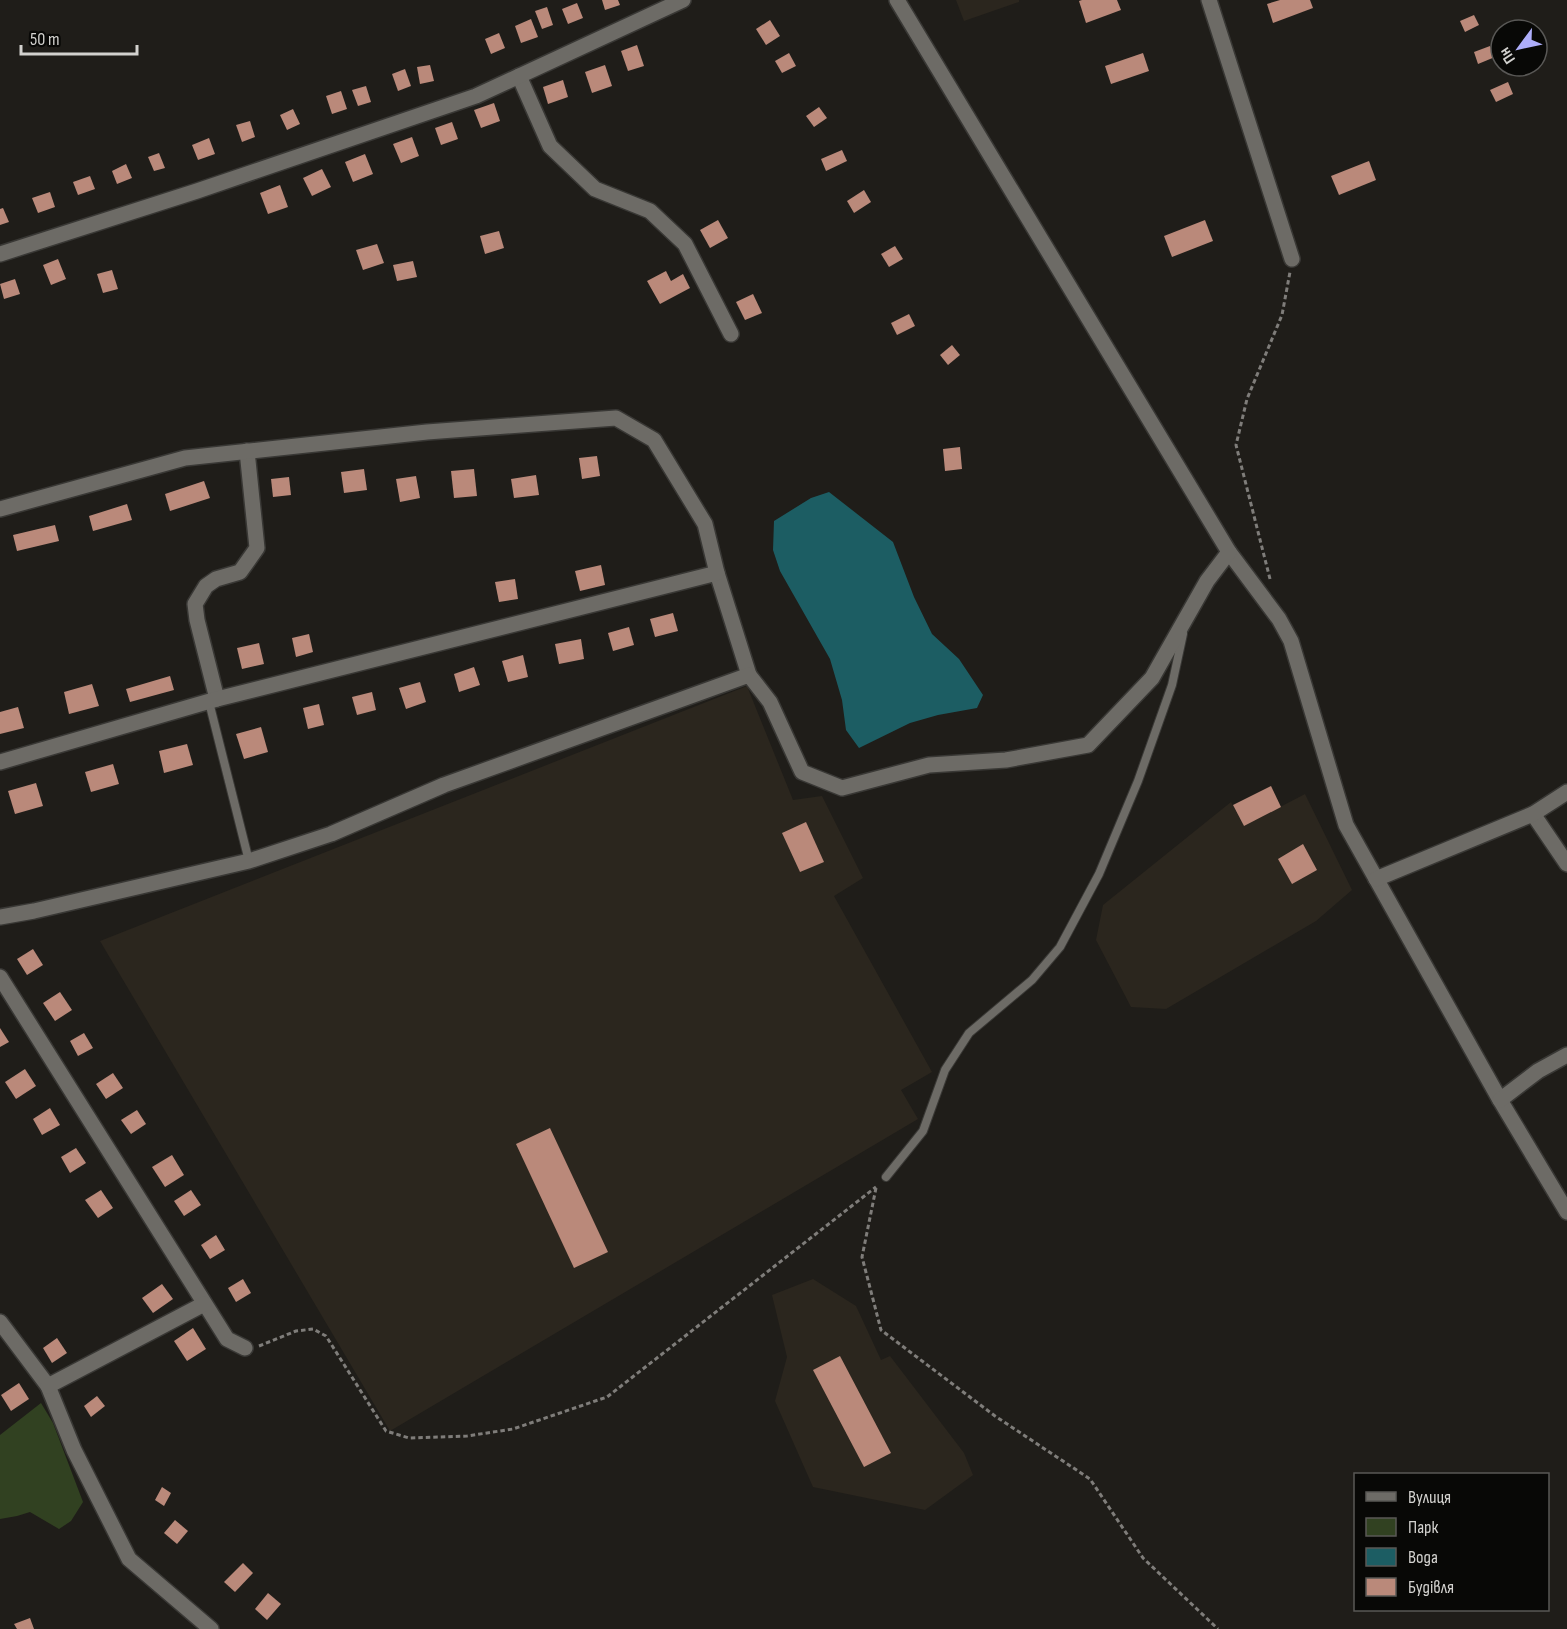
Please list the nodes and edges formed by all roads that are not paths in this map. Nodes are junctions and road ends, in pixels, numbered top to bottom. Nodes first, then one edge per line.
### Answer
1 (683, 0) edge
2 (897, 0) edge
3 (1209, 0) edge
4 (519, 76) junction
5 (0, 254) edge
6 (1292, 259) road end
7 (731, 334) dead end
8 (247, 451) junction
9 (0, 509) edge
10 (1228, 552) junction
11 (717, 573) junction
12 (1187, 617) junction
13 (749, 675) junction
14 (213, 700) junction
15 (0, 762) edge
16 (1567, 792) edge
17 (1533, 814) junction
18 (249, 861) junction
19 (1567, 864) edge
20 (1376, 879) junction
21 (0, 917) edge
22 (0, 977) edge
23 (1567, 1055) edge
24 (1500, 1100) junction
25 (886, 1177) road end
26 (1567, 1212) edge
27 (204, 1304) junction
28 (0, 1322) edge
29 (245, 1348) road end
30 (48, 1386) junction
31 (211, 1629) edge

1 - 4 street
2 - 10 street
3 - 6 street
4 - 5 street
4 - 7 street
8 - 9 street
8 - 11 street
8 - 14 street
10 - 12 street
10 - 20 street
11 - 13 street
11 - 14 street
12 - 13 street
12 - 25 lane
13 - 18 street
14 - 15 street
14 - 18 lane
16 - 17 street
17 - 19 street
17 - 20 street
18 - 21 street
20 - 24 street
22 - 27 street
23 - 24 street
24 - 26 street
27 - 29 street
27 - 30 street
28 - 30 street
30 - 31 street

